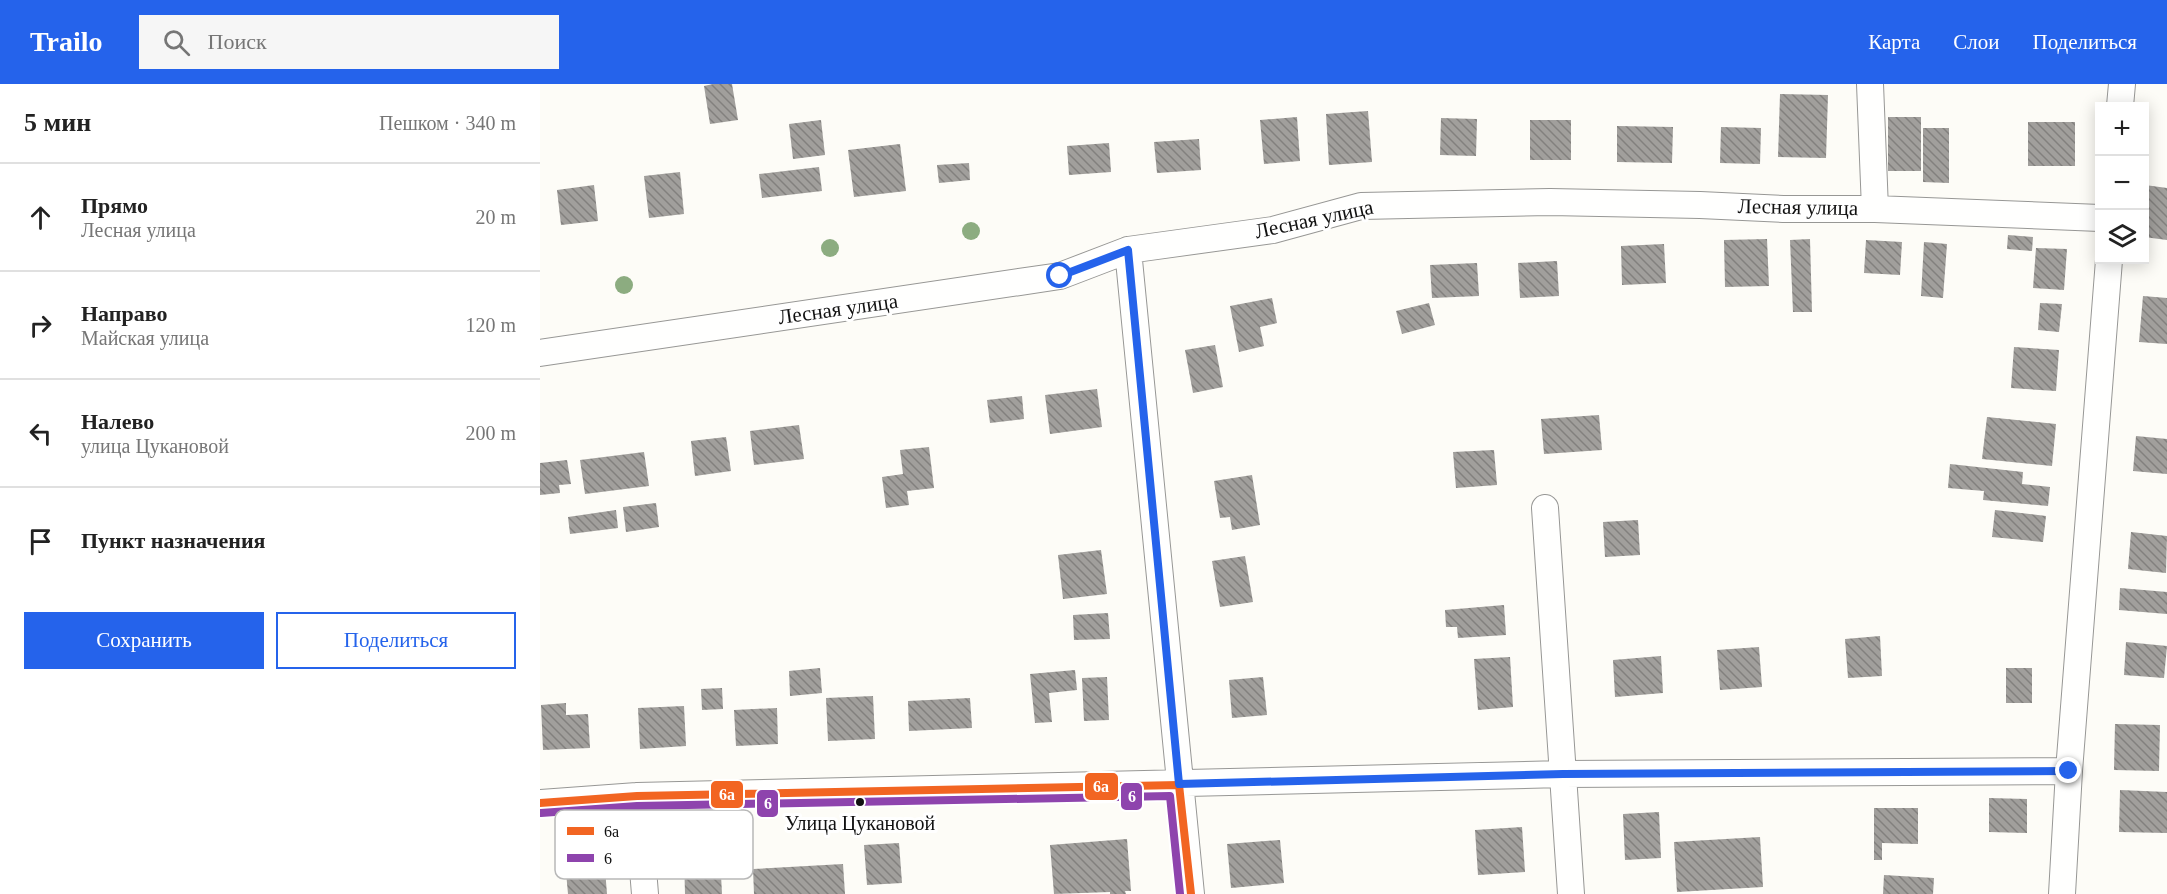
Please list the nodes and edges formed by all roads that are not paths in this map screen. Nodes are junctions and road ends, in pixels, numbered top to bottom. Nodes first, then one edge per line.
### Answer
1 (1870, 84) edge
2 (2122, 84) edge
3 (2120, 102) edge
4 (1875, 209) junction
5 (2095, 218) edge
6 (1128, 250) junction
7 (2109, 264) edge
8 (540, 353) edge
9 (1545, 508) dead end
10 (2069, 771) junction
11 (1563, 774) junction
12 (1179, 784) junction
13 (637, 796) junction
14 (540, 802) edge
15 (638, 810) edge
16 (644, 879) edge
17 (645, 894) edge
18 (1191, 894) edge
19 (1571, 894) edge
20 (2062, 894) edge

1 - 4 street
2 - 3 street
4 - 5 street, Лесная улица
4 - 6 street, Лесная улица
6 - 8 street, Лесная улица
6 - 12 street
7 - 10 street
9 - 11 street
10 - 11 street
10 - 20 street
11 - 12 street
11 - 19 street
12 - 13 street
12 - 18 street
13 - 14 street
13 - 15 street
16 - 17 street

